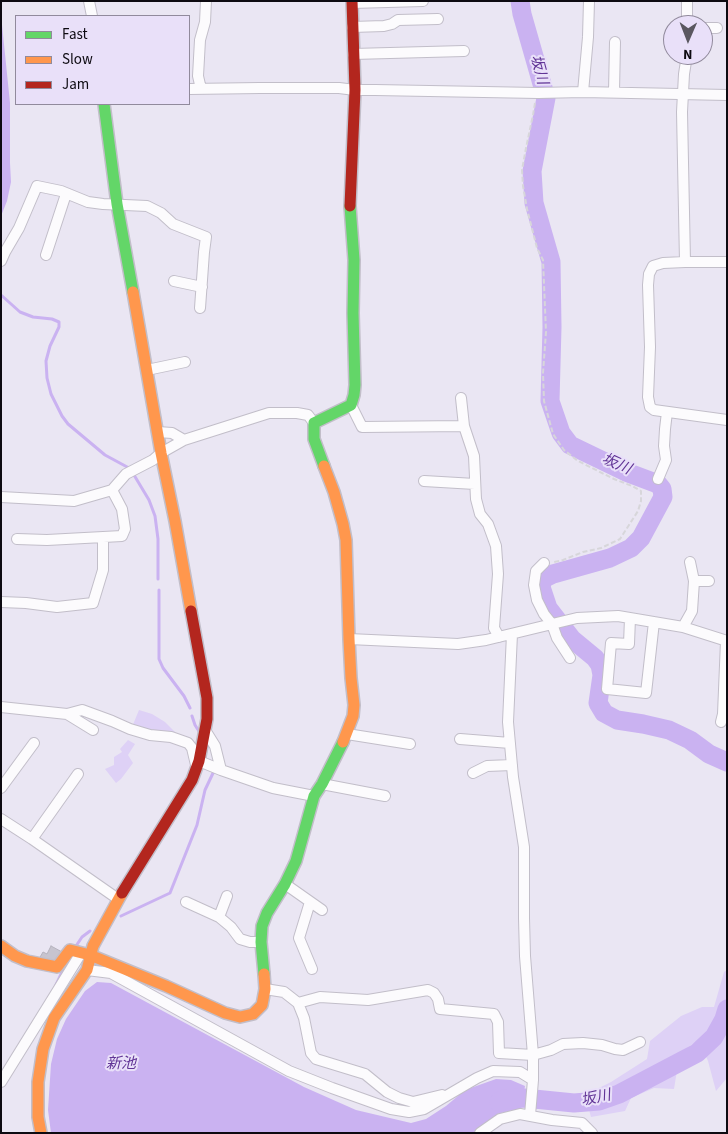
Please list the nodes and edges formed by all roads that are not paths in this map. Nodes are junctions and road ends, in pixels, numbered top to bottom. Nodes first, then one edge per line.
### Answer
1 (90, 1) edge
2 (206, 1) edge
3 (423, 1) edge
4 (589, 1) edge
5 (687, 1) edge
6 (352, 2) edge
7 (92, 15) edge
8 (687, 15) edge
9 (438, 19) dead end
10 (352, 27) junction
11 (713, 28) edge
12 (717, 28) dead end
13 (615, 42) dead end
14 (464, 51) dead end
15 (353, 54) junction
16 (686, 65) edge
17 (190, 89) edge
18 (201, 89) junction
19 (355, 90) junction
20 (583, 92) junction
21 (614, 92) junction
22 (683, 95) junction
23 (727, 95) edge
24 (104, 105) edge
25 (66, 194) junction
26 (117, 204) junction
27 (46, 255) dead end
28 (1, 261) edge
29 (685, 262) junction
30 (727, 262) edge
31 (174, 281) dead end
32 (202, 287) junction
33 (200, 308) dead end
34 (185, 362) dead end
35 (147, 370) junction
36 (462, 398) dead end
37 (351, 405) junction
38 (667, 412) junction
39 (727, 420) edge
40 (314, 423) junction
41 (464, 426) junction
42 (158, 432) junction
43 (184, 440) junction
44 (161, 453) junction
45 (658, 480) dead end
46 (424, 481) dead end
47 (475, 484) junction
48 (112, 490) junction
49 (1, 497) edge
50 (104, 537) junction
51 (17, 539) dead end
52 (690, 562) dead end
53 (544, 563) road end
54 (694, 581) junction
55 (709, 581) dead end
56 (1, 602) edge
57 (630, 618) junction
58 (654, 622) junction
59 (554, 624) junction
60 (683, 628) junction
61 (512, 634) junction
62 (499, 637) junction
63 (349, 639) junction
64 (727, 641) edge
65 (570, 658) dead end
66 (1, 707) edge
67 (67, 714) junction
68 (92, 714) junction
69 (721, 722) dead end
70 (83, 724) junction
71 (93, 730) dead end
72 (205, 730) junction
73 (347, 734) junction
74 (460, 739) dead end
75 (34, 743) dead end
76 (510, 743) junction
77 (410, 744) dead end
78 (198, 764) junction
79 (512, 765) junction
80 (221, 770) junction
81 (473, 773) dead end
82 (78, 774) dead end
83 (322, 784) junction
84 (1, 788) edge
85 (314, 796) junction
86 (385, 796) dead end
87 (3, 824) edge
88 (32, 839) junction
89 (285, 884) junction
90 (227, 896) dead end
91 (118, 899) junction
92 (186, 902) dead end
93 (310, 902) junction
94 (322, 910) dead end
95 (219, 917) junction
96 (261, 942) junction
97 (1, 946) edge
98 (86, 954) junction
99 (312, 969) dead end
100 (86, 970) junction
101 (265, 989) junction
102 (298, 1003) junction
103 (640, 1042) dead end
104 (533, 1055) junction
105 (3, 1077) edge
106 (533, 1083) junction
107 (453, 1092) junction
108 (530, 1114) junction
109 (41, 1133) edge
110 (480, 1133) edge
111 (592, 1133) edge

1 - 7 street
2 - 18 street
3 - 6 street
4 - 20 street
5 - 8 street
6 - 10 street
9 - 10 street
10 - 15 street
11 - 12 street
13 - 21 street
14 - 15 street
15 - 19 street
16 - 22 street
17 - 18 street
18 - 19 street
19 - 20 street
19 - 37 street
20 - 21 street
21 - 22 street
22 - 23 street
22 - 29 street
24 - 26 street
25 - 26 street
25 - 27 street
25 - 28 street
26 - 32 street
26 - 35 street
29 - 30 street
29 - 38 street
31 - 32 street
32 - 33 street
34 - 35 street
35 - 42 street
36 - 41 street
37 - 40 street
37 - 41 street
38 - 39 street
38 - 45 street
40 - 43 street
40 - 63 street
41 - 47 street
42 - 43 street
42 - 44 street
43 - 44 street
44 - 48 street
44 - 72 street
46 - 47 street
47 - 62 street
48 - 49 street
48 - 50 street
50 - 51 street
50 - 56 street
52 - 54 street
53 - 59 street
54 - 55 street
54 - 60 street
57 - 58 street
57 - 58 street
57 - 59 street
58 - 60 street
59 - 61 street
59 - 65 street
60 - 64 street
61 - 62 street
61 - 76 street
62 - 63 street
63 - 73 street
64 - 69 street
66 - 67 street
67 - 68 street
67 - 70 street
68 - 70 street
68 - 78 street
70 - 71 street
72 - 78 street
72 - 80 street
73 - 77 street
73 - 83 street
74 - 76 street
75 - 84 street
76 - 79 street
78 - 80 street
78 - 91 street
79 - 81 street
79 - 104 street
80 - 85 street
82 - 88 street
83 - 85 street
83 - 86 street
85 - 89 street
87 - 88 street
88 - 91 street
89 - 93 street
89 - 96 street
90 - 95 street
91 - 98 street
92 - 95 street
93 - 94 street
93 - 99 street
95 - 96 street
96 - 101 street
97 - 98 street
98 - 100 street
98 - 101 street
98 - 105 street
100 - 107 street
100 - 109 street
101 - 102 street
102 - 104 street
102 - 107 street
103 - 104 street
104 - 106 street
106 - 107 street
106 - 108 street
108 - 110 street
108 - 111 street

